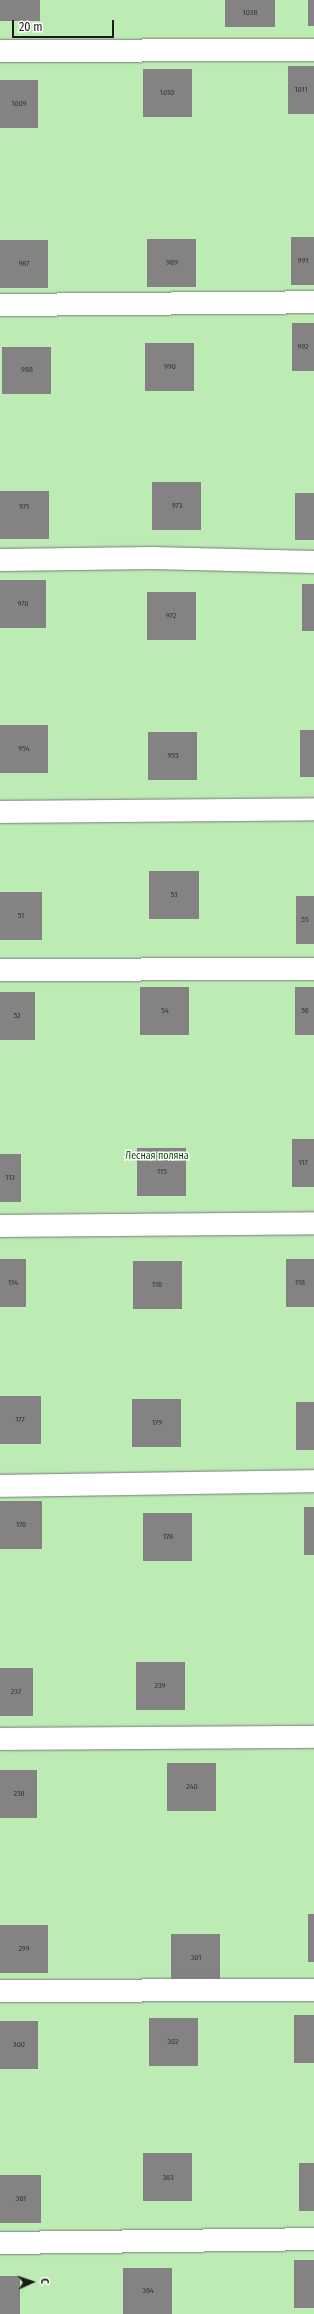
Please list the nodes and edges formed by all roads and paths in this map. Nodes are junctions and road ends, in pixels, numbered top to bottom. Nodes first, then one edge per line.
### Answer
1 (314, 50) edge
2 (0, 51) edge
3 (314, 302) edge
4 (0, 304) edge
5 (0, 560) edge
6 (314, 562) edge
7 (314, 809) edge
8 (0, 812) edge
9 (0, 970) edge
10 (314, 970) edge
11 (314, 1223) edge
12 (0, 1226) edge
13 (314, 1480) edge
14 (0, 1486) edge
15 (314, 1737) edge
16 (0, 1739) edge
17 (314, 1990) edge
18 (0, 1991) edge
19 (314, 2239) edge
20 (0, 2243) edge

1 - 2 street
3 - 4 street
5 - 6 street
7 - 8 street
9 - 10 street
11 - 12 street
13 - 14 street
15 - 16 street
17 - 18 street
19 - 20 street

